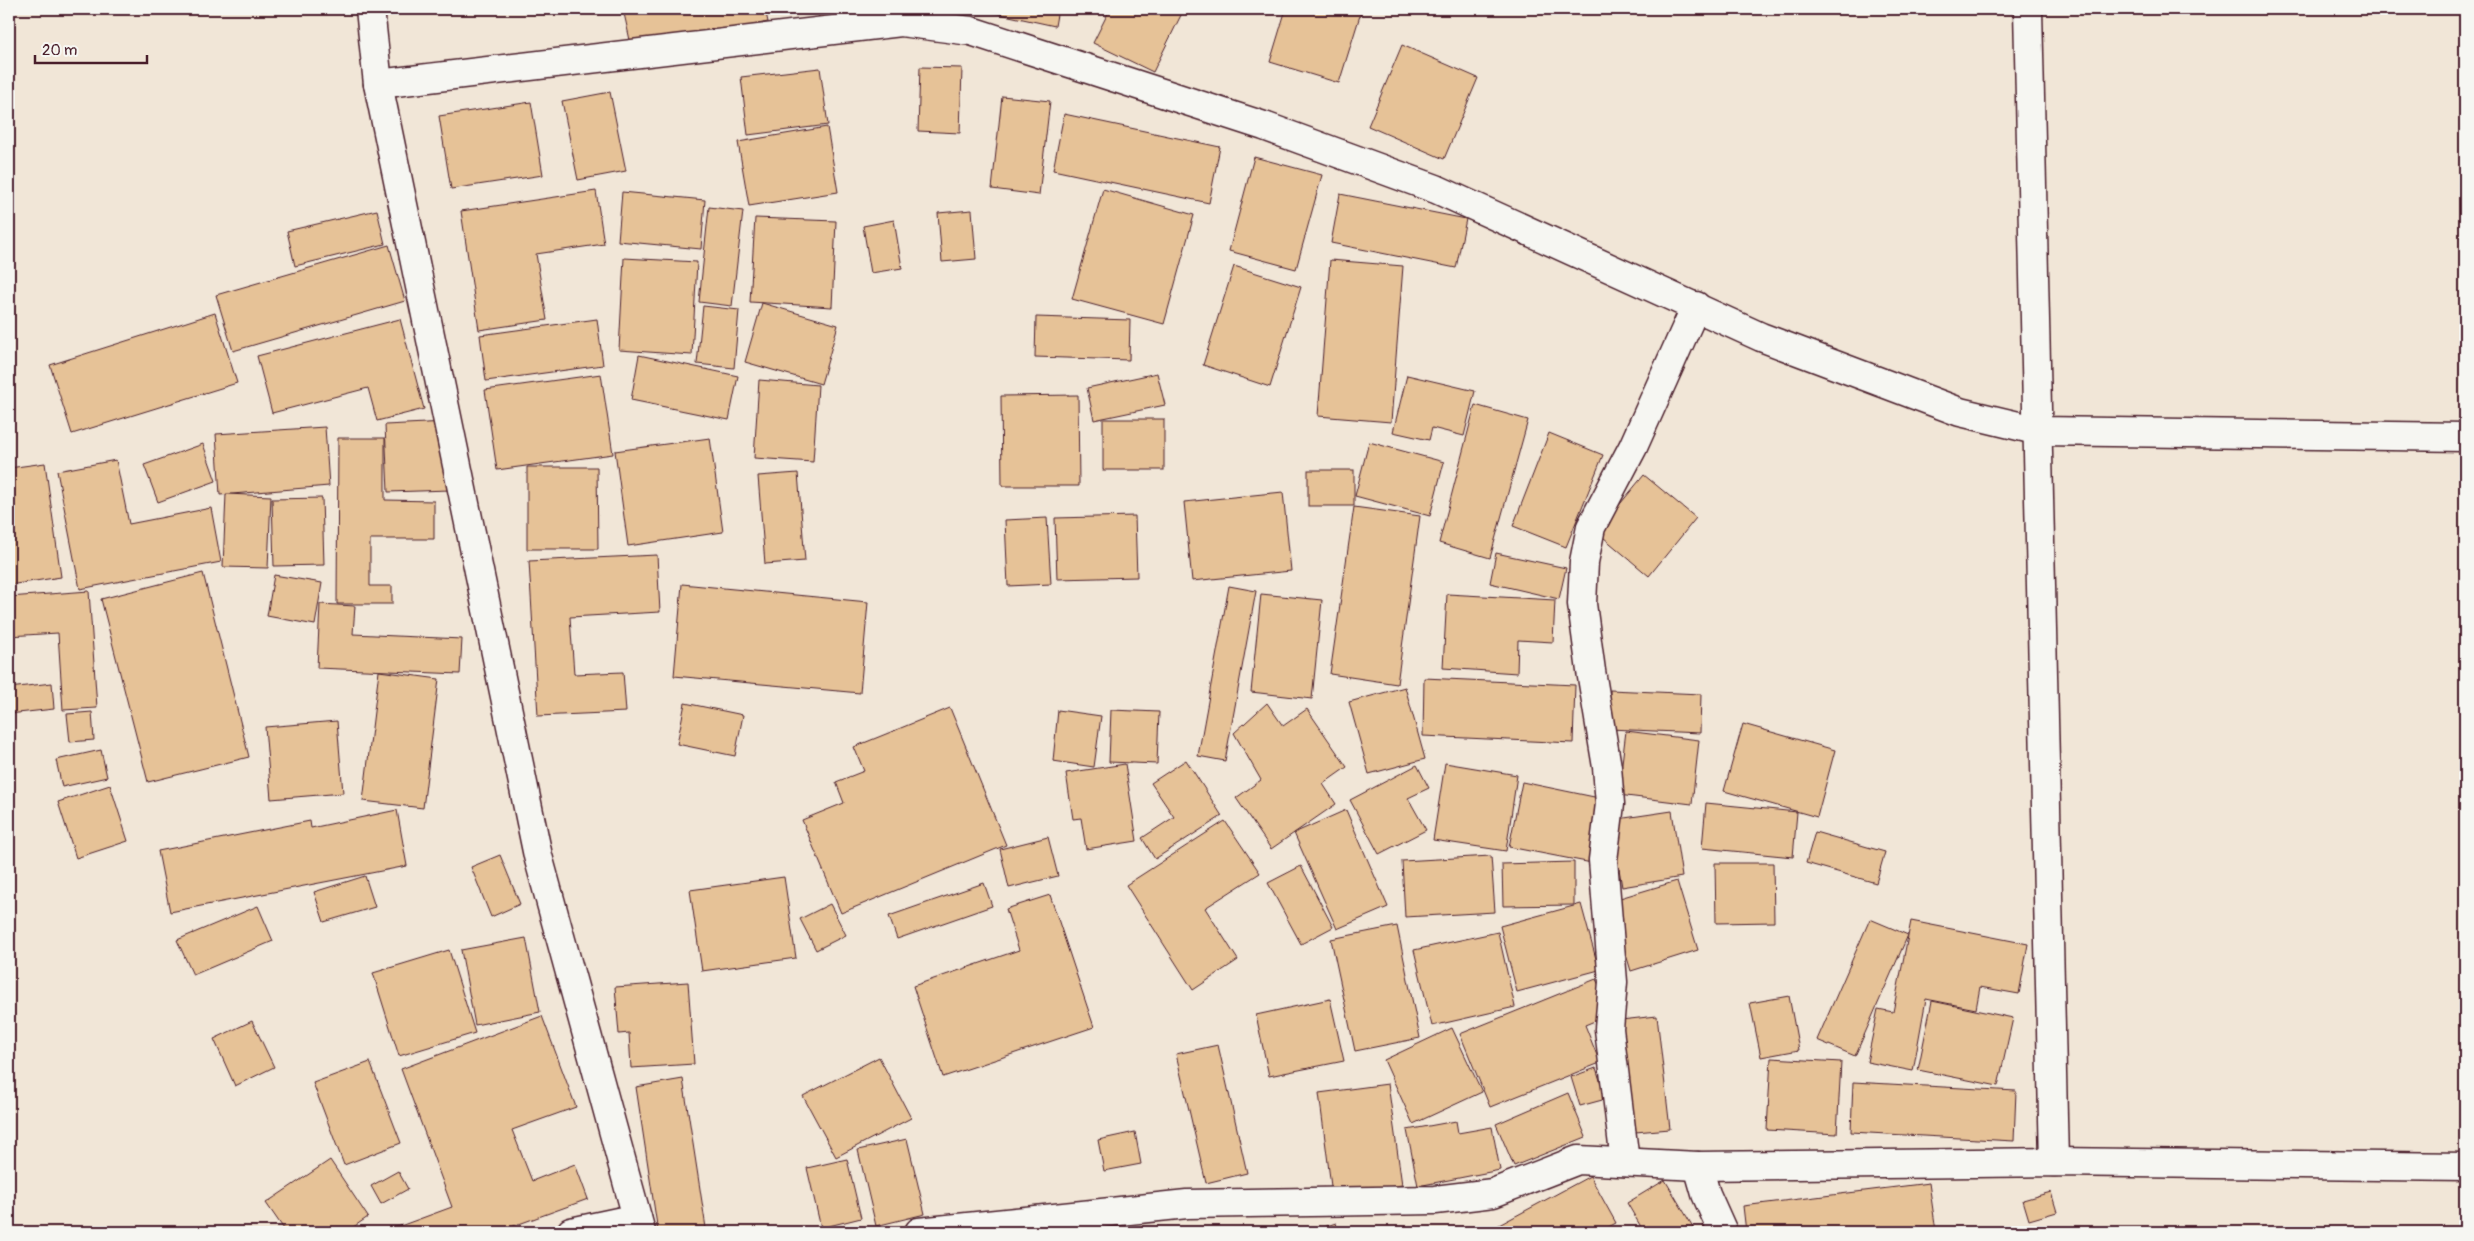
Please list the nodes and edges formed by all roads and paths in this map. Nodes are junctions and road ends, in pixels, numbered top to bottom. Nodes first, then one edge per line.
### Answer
1 (370, 9) edge
2 (2028, 9) edge
3 (378, 84) junction
4 (1696, 306) junction
5 (2039, 431) junction
6 (2465, 437) edge
7 (1626, 1162) junction
8 (2054, 1162) junction
9 (1698, 1166) junction
10 (2465, 1167) edge
11 (639, 1225) edge
12 (570, 1232) edge
13 (918, 1232) edge
14 (1724, 1232) edge

1 - 3 street
2 - 5 street
3 - 4 street
3 - 11 street
4 - 5 street
4 - 7 street
5 - 6 street
5 - 8 street
7 - 9 street
7 - 13 street
8 - 9 street
8 - 10 street
9 - 14 street
11 - 12 street

